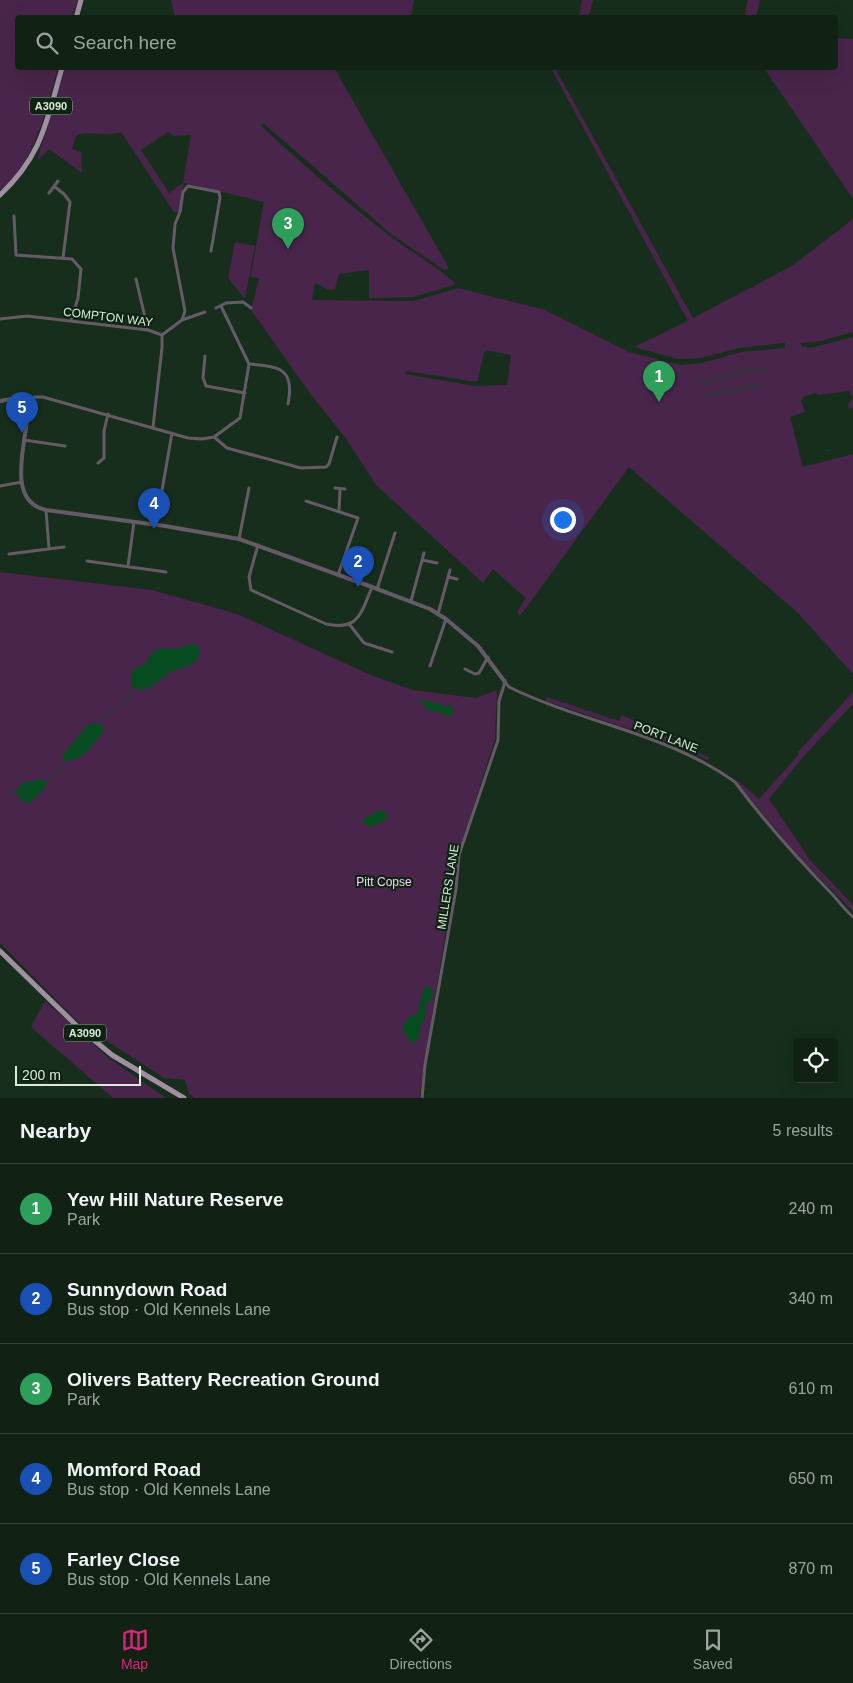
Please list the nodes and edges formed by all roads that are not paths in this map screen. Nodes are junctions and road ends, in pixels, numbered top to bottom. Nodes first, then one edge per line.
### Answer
1 (81, 0) edge
2 (77, 15) edge
3 (61, 70) edge
4 (58, 181) dead end
5 (54, 187) junction
6 (49, 193) dead end
7 (0, 194) edge
8 (14, 216) dead end
9 (211, 251) dead end
10 (62, 258) junction
11 (136, 279) dead end
12 (221, 306) junction
13 (216, 308) dead end
14 (251, 308) dead end
15 (205, 312) dead end
16 (0, 319) edge
17 (182, 320) junction
18 (71, 321) junction
19 (148, 330) junction
20 (162, 335) junction
21 (205, 356) dead end
22 (249, 364) junction
23 (245, 393) junction
24 (0, 401) edge
25 (28, 401) junction
26 (288, 404) dead end
27 (108, 414) junction
28 (153, 426) junction
29 (172, 433) junction
30 (214, 436) junction
31 (337, 437) dead end
32 (24, 440) junction
33 (65, 446) dead end
34 (104, 458) junction
35 (98, 463) dead end
36 (109, 463) dead end
37 (22, 481) junction
38 (0, 486) edge
39 (249, 488) dead end
40 (335, 488) dead end
41 (345, 489) dead end
42 (340, 490) junction
43 (306, 501) dead end
44 (46, 510) junction
45 (339, 511) junction
46 (134, 522) junction
47 (156, 525) junction
48 (395, 534) dead end
49 (239, 538) junction
50 (259, 545) junction
51 (64, 548) dead end
52 (49, 549) junction
53 (8, 554) dead end
54 (424, 554) dead end
55 (422, 560) junction
56 (87, 562) dead end
57 (437, 563) dead end
58 (128, 566) junction
59 (450, 570) dead end
60 (166, 572) dead end
61 (338, 575) junction
62 (448, 577) junction
63 (458, 580) dead end
64 (372, 587) junction
65 (377, 589) junction
66 (411, 602) junction
67 (438, 614) junction
68 (446, 619) junction
69 (350, 625) junction
70 (392, 652) dead end
71 (488, 656) junction
72 (430, 666) dead end
73 (465, 669) dead end
74 (505, 682) junction
75 (853, 917) edge
76 (0, 951) edge
77 (184, 1098) edge
78 (422, 1098) edge

1 - 2 main road
3 - 7 main road, A3090
4 - 5 street
5 - 6 street
5 - 10 street
8 - 10 street
9 - 17 street
10 - 18 street
11 - 19 street
12 - 13 street
12 - 14 street
12 - 22 street
15 - 17 street, COMPTON WAY
16 - 18 street, COMPTON WAY
17 - 20 street, COMPTON WAY
18 - 19 street, COMPTON WAY
19 - 20 street, COMPTON WAY
20 - 28 street
21 - 23 street
22 - 23 street
22 - 26 street
23 - 30 street
24 - 25 street
25 - 27 street
25 - 32 street
27 - 28 street
27 - 34 street
28 - 29 street
29 - 30 street
29 - 47 street
30 - 31 street
32 - 33 street
32 - 37 street
34 - 35 street
34 - 36 street
37 - 38 street
37 - 44 street
39 - 49 street
40 - 42 street
41 - 42 street
42 - 45 street
43 - 45 street
44 - 46 street
44 - 52 street
45 - 61 street
46 - 47 street
46 - 58 street
47 - 49 street
48 - 65 street
49 - 50 street
50 - 61 street
50 - 69 street
51 - 52 street
52 - 53 street
54 - 55 street
55 - 57 street
55 - 66 street
56 - 58 street
58 - 60 street
59 - 62 street
61 - 64 street
62 - 63 street
62 - 67 street
64 - 65 street
64 - 69 street
65 - 66 street
66 - 67 street
67 - 68 street
68 - 71 street
68 - 72 street
69 - 70 street
71 - 73 street
71 - 74 street
74 - 75 street, PORT LANE
74 - 78 street, MILLERS LANE
76 - 77 main road, A3090

